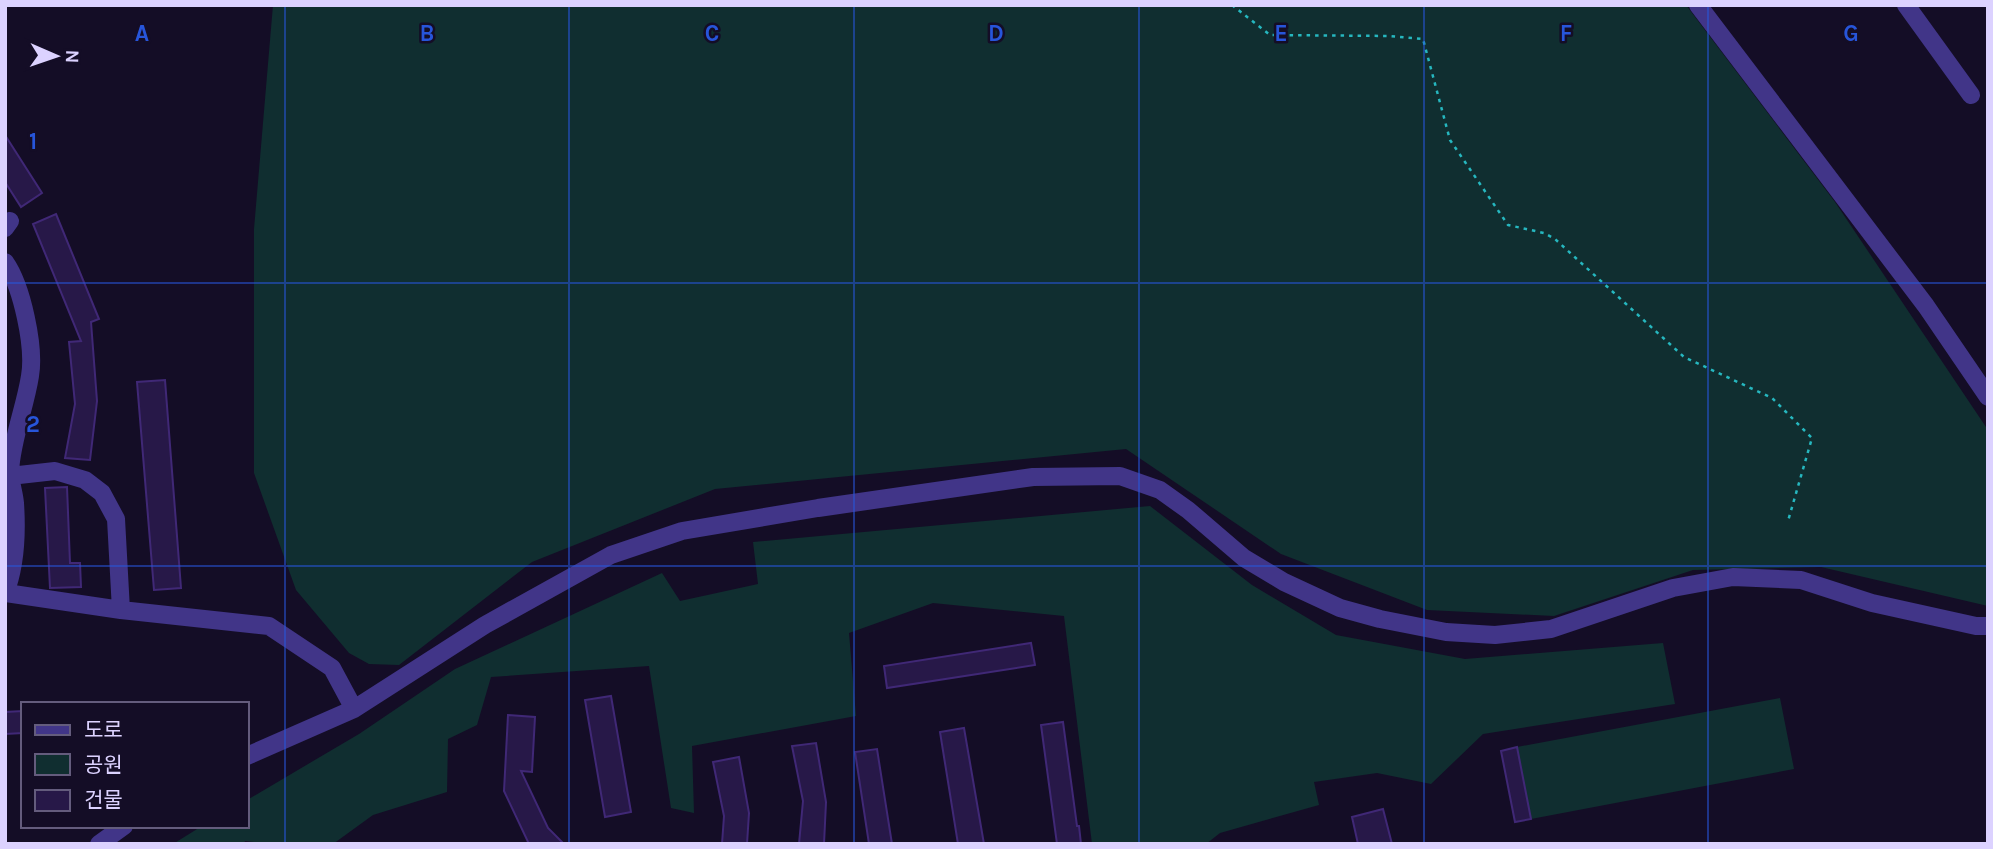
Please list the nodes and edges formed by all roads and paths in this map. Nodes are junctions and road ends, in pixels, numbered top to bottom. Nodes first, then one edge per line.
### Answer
1 (1231, 5) edge
2 (1906, 5) edge
3 (1708, 9) edge
4 (1971, 95) dead end
5 (5, 262) edge
6 (1988, 397) edge
7 (10, 476) junction
8 (1788, 521) dead end
9 (6, 593) edge
10 (121, 610) junction
11 (1988, 626) edge
12 (354, 709) junction
13 (248, 756) edge
14 (121, 828) edge
15 (99, 844) edge

1 - 8 path
2 - 4 street
3 - 6 street
5 - 7 street
7 - 9 street
7 - 10 street
9 - 10 street
10 - 12 street
11 - 12 street
12 - 13 street
14 - 15 street

